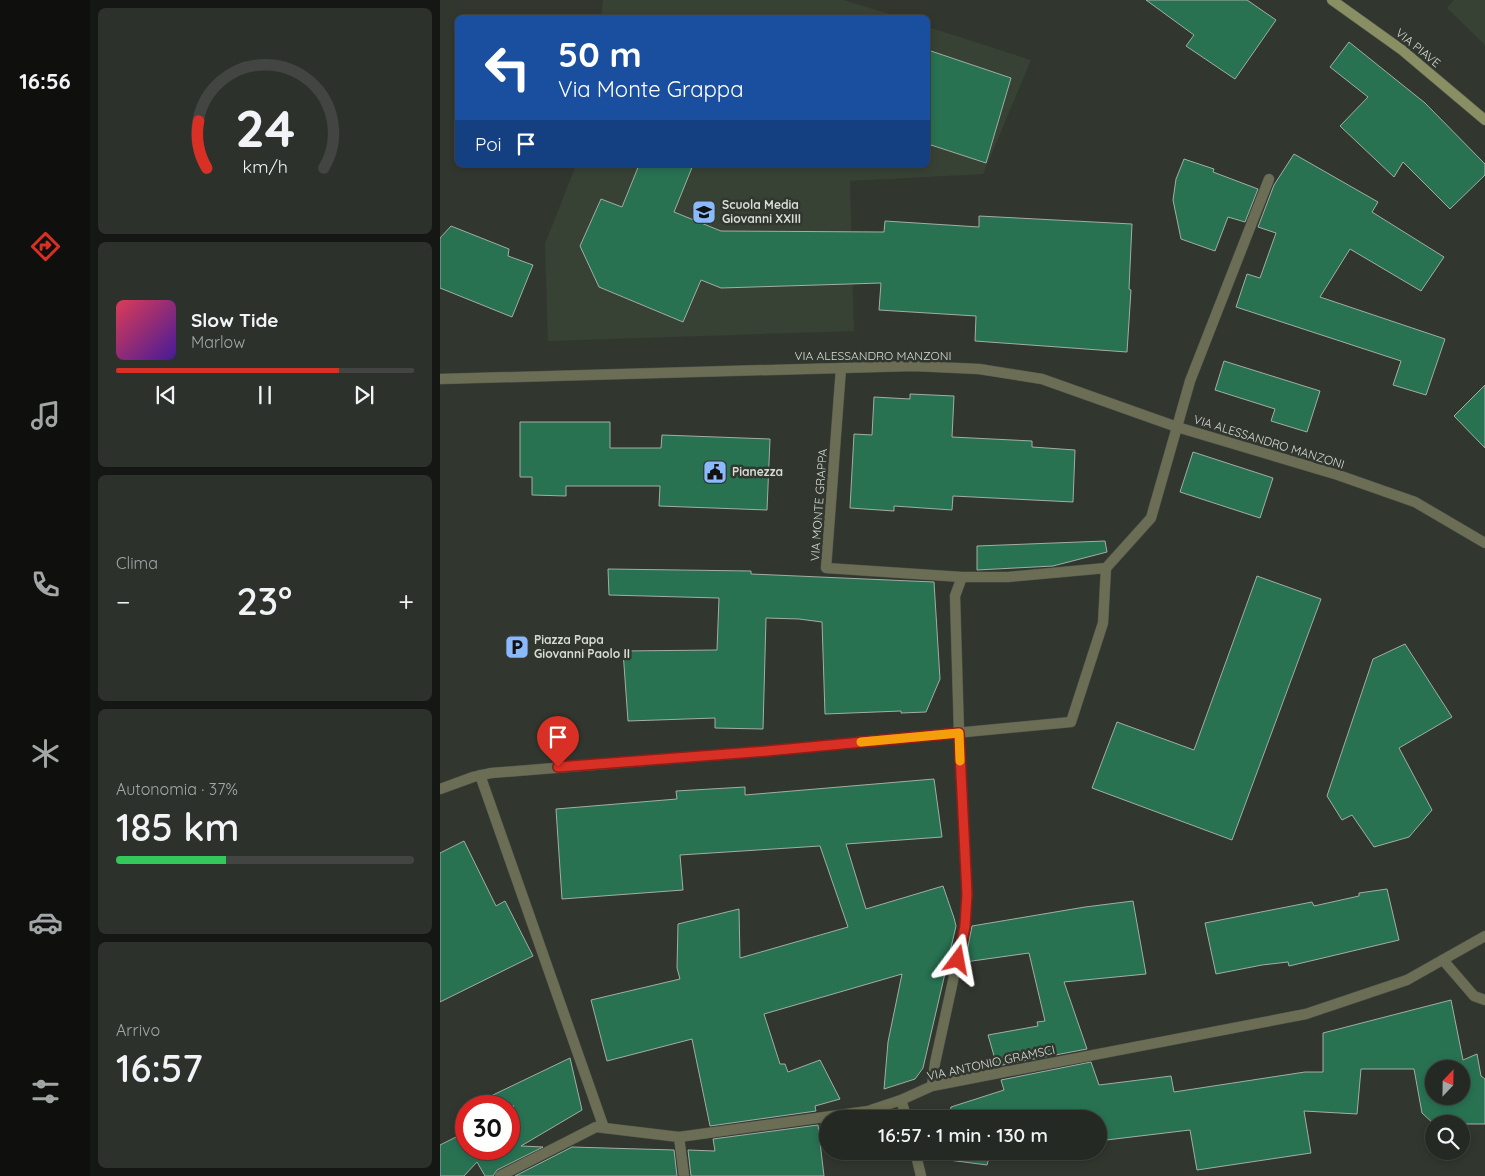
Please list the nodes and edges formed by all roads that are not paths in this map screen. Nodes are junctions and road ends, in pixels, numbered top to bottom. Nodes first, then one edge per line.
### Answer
1 (1332, 0) edge
2 (1485, 120) edge
3 (1268, 179) dead end
4 (841, 368) junction
5 (440, 379) edge
6 (1177, 427) junction
7 (1485, 543) edge
8 (1106, 568) junction
9 (962, 578) junction
10 (959, 733) junction
11 (480, 775) junction
12 (440, 789) edge
13 (1485, 936) edge
14 (1443, 960) junction
15 (1485, 1000) edge
16 (932, 1086) junction
17 (901, 1100) junction
18 (904, 1110) edge
19 (604, 1128) junction
20 (679, 1137) junction
21 (917, 1160) edge
22 (500, 1176) edge
23 (684, 1176) edge
24 (921, 1176) edge

1 - 2 main road, VIA PIAVE
3 - 6 street
4 - 5 street, VIA ALESSANDRO MANZONI
4 - 6 street, VIA ALESSANDRO MANZONI
4 - 9 street, VIA MONTE GRAPPA
6 - 7 street, VIA ALESSANDRO MANZONI
6 - 8 street
8 - 9 street, VIA MONTE GRAPPA
8 - 10 street
9 - 10 street
10 - 11 street
10 - 16 street
11 - 12 street
11 - 19 street
13 - 14 street, VIA ANTONIO GRAMSCI
14 - 15 street
14 - 16 street, VIA ANTONIO GRAMSCI
16 - 17 street, VIA ANTONIO GRAMSCI
17 - 18 street
17 - 20 street, VIA ANTONIO GRAMSCI
19 - 20 street, VIA ANTONIO GRAMSCI
19 - 22 street, VIA ANTONIO GRAMSCI
20 - 23 street
21 - 24 street

